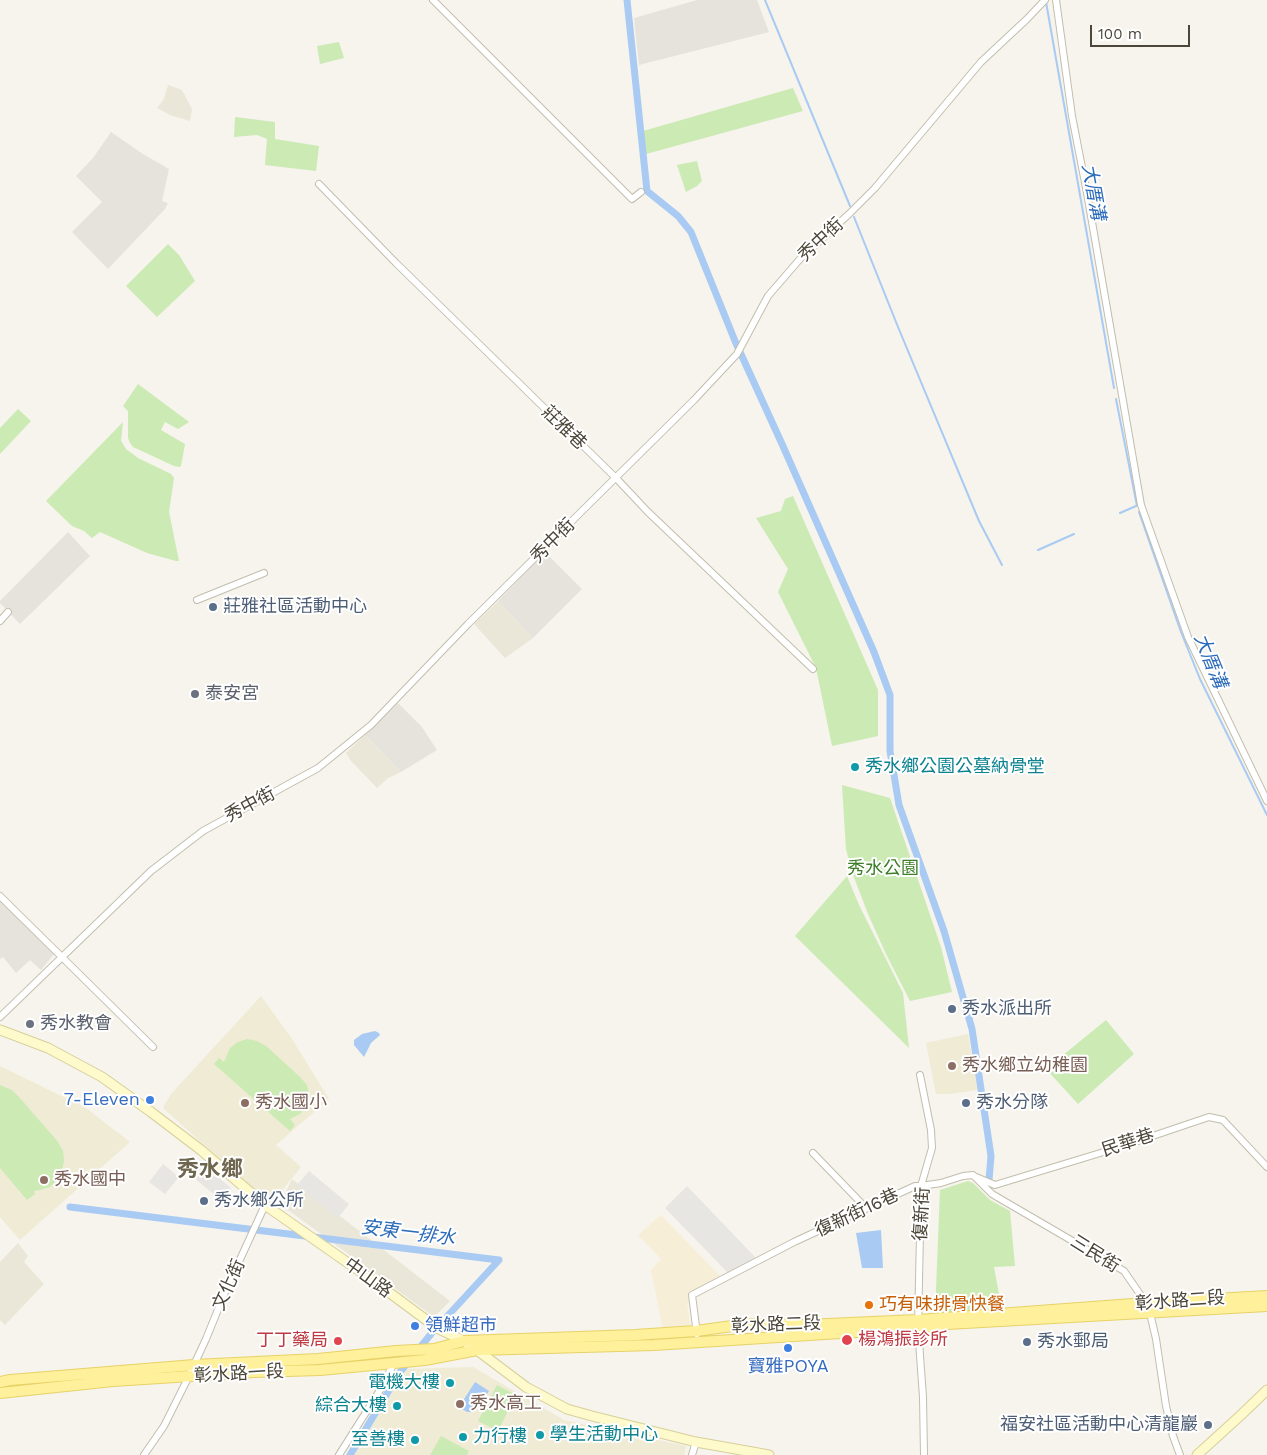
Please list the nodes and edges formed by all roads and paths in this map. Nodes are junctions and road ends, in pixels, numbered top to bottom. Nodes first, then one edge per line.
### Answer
1 (433, 0) edge
2 (1056, 0) edge
3 (1044, 1) edge
4 (318, 184) dead end
5 (641, 192) dead end
6 (616, 478) junction
7 (264, 573) dead end
8 (198, 600) dead end
9 (8, 612) dead end
10 (0, 621) edge
11 (813, 669) dead end
12 (1267, 801) edge
13 (0, 896) edge
14 (61, 956) junction
15 (0, 1017) edge
16 (0, 1030) edge
17 (153, 1047) dead end
18 (920, 1075) dead end
19 (813, 1152) dead end
20 (1267, 1167) edge
21 (973, 1175) junction
22 (921, 1186) junction
23 (265, 1205) junction
24 (866, 1208) junction
25 (1267, 1296) edge
26 (1267, 1306) edge
27 (1148, 1308) junction
28 (918, 1325) junction
29 (696, 1331) junction
30 (464, 1341) junction
31 (636, 1341) junction
32 (698, 1342) junction
33 (477, 1350) junction
34 (397, 1359) junction
35 (194, 1365) junction
36 (189, 1376) junction
37 (0, 1382) edge
38 (1267, 1390) edge
39 (0, 1393) edge
40 (696, 1442) junction
41 (144, 1455) edge
42 (339, 1455) edge
43 (692, 1455) edge
44 (769, 1455) edge
45 (924, 1455) edge
46 (1180, 1455) edge
47 (1197, 1455) edge

1 - 5 street
2 - 12 street
3 - 6 street, 秀中街
4 - 6 street, 莊雅巷
6 - 11 street, 莊雅巷
6 - 14 street, 秀中街
7 - 8 street
9 - 10 street
13 - 14 street
14 - 15 street, 秀中街
14 - 17 street
16 - 23 street, 中山路
18 - 22 street, 復新街
19 - 24 street
20 - 21 street, 民華巷
21 - 22 street
21 - 27 street, 三民街
22 - 24 street, 復新街16巷
22 - 28 street, 復新街
23 - 30 street, 中山路
23 - 35 street, 文化街
24 - 29 street, 復新街16巷
25 - 27 main road, 彰水路二段
26 - 27 main road, 彰水路二段
27 - 28 main road, 彰水路二段
27 - 46 street, 三民街
28 - 29 main road, 彰水路二段
28 - 32 main road, 彰水路二段
28 - 45 street, 復新街
29 - 31 main road, 彰水路二段
29 - 32 street
30 - 31 main road, 彰水路二段
30 - 33 street, 中山路
30 - 34 main road, 彰水路一段
31 - 32 main road, 彰水路二段
31 - 33 main road, 彰水路二段
33 - 34 main road, 彰水路一段
33 - 40 street, 中山路
34 - 35 main road, 彰水路一段
34 - 36 main road, 彰水路一段
34 - 42 street
35 - 36 street, 文化街
35 - 37 main road, 彰水路一段
36 - 39 main road, 彰水路一段
36 - 41 street, 文化街
38 - 47 street
40 - 43 street
40 - 44 street, 中山路

